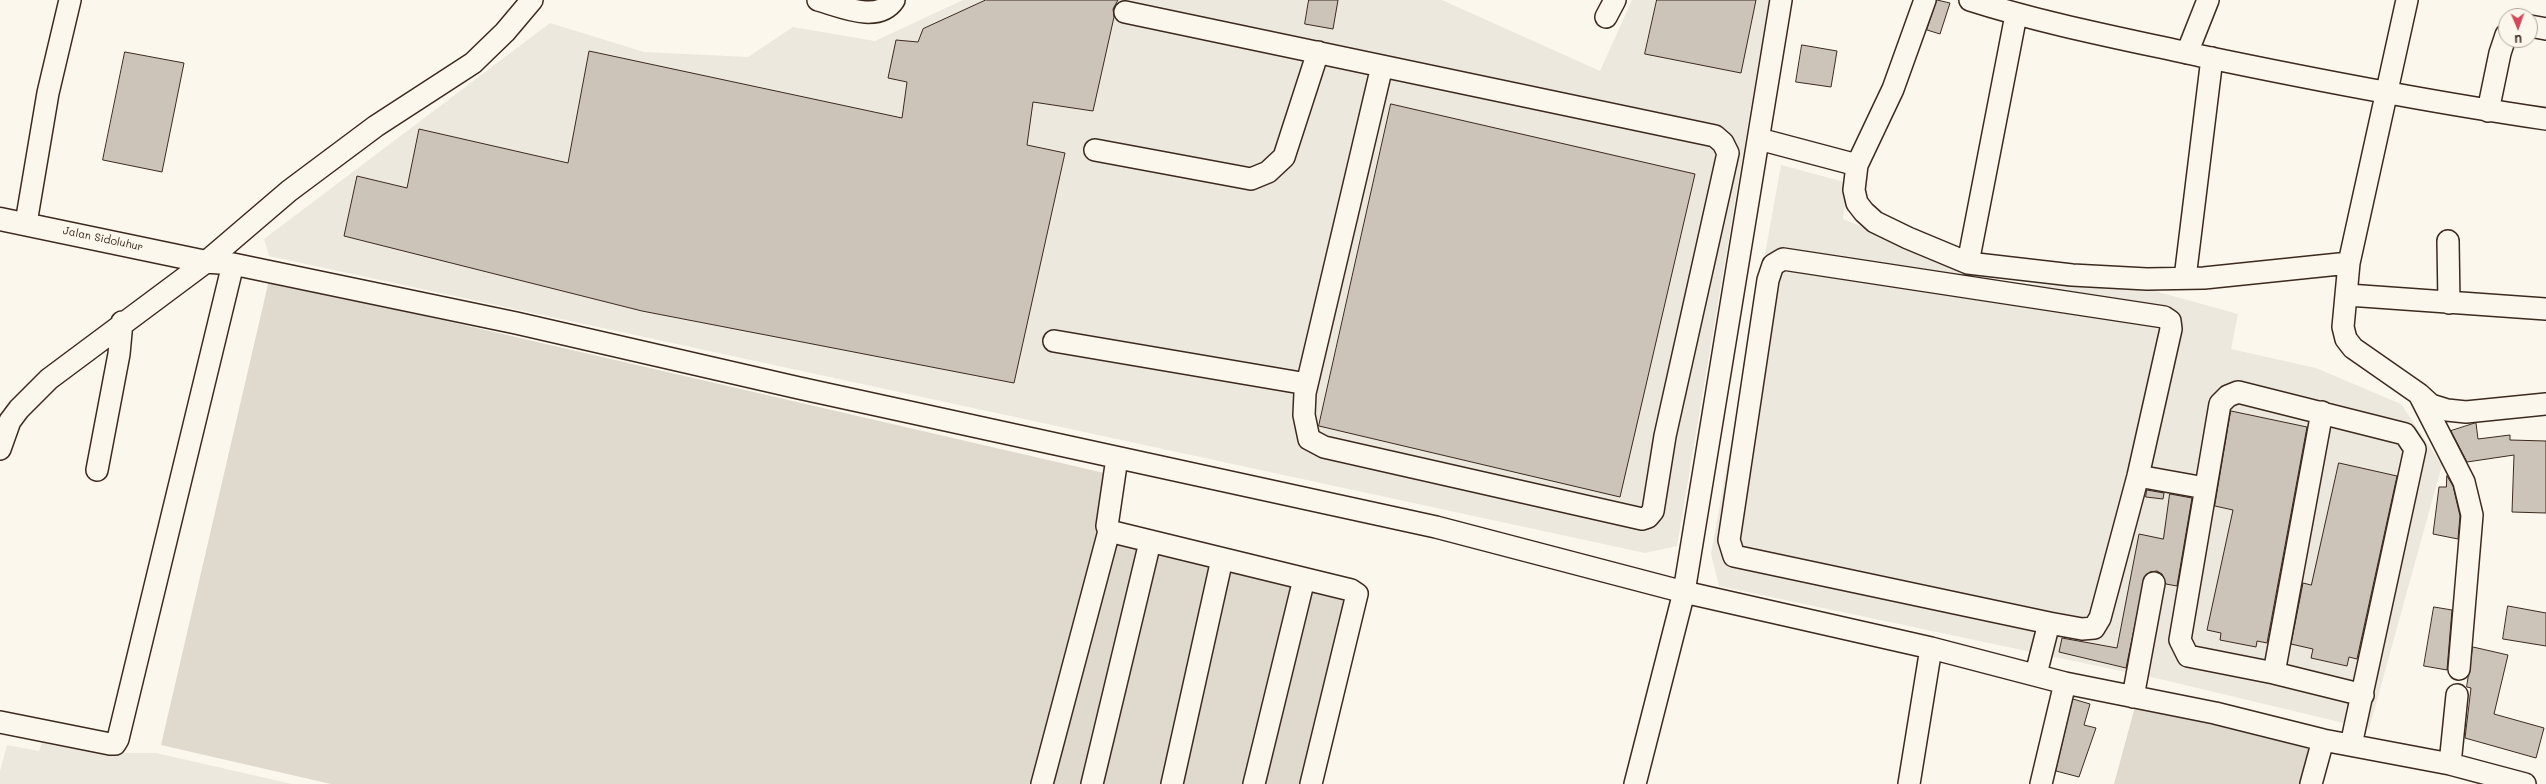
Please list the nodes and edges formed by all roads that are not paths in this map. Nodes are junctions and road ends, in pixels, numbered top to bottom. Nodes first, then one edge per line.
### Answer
1 (70, 0) edge
2 (532, 0) edge
3 (818, 0) edge
4 (1781, 0) edge
5 (1925, 0) edge
6 (1970, 0) edge
7 (2208, 0) edge
8 (2407, 0) edge
9 (895, 1) edge
10 (1126, 12) dead end
11 (2016, 15) junction
12 (2502, 48) edge
13 (1318, 52) junction
14 (2188, 53) junction
15 (2212, 58) junction
16 (1382, 66) junction
17 (2385, 93) junction
18 (2488, 110) junction
19 (2546, 119) edge
20 (1758, 139) junction
21 (1095, 150) dead end
22 (1857, 165) junction
23 (0, 219) edge
24 (26, 223) junction
25 (2448, 241) dead end
26 (206, 262) junction
27 (1968, 263) junction
28 (2349, 263) junction
29 (234, 264) junction
30 (2184, 278) junction
31 (2348, 295) junction
32 (2449, 303) junction
33 (2546, 309) edge
34 (122, 322) junction
35 (1054, 341) dead end
36 (1307, 384) junction
37 (2419, 394) junction
38 (2546, 404) edge
39 (2322, 412) junction
40 (0, 449) edge
41 (1117, 458) junction
42 (97, 470) dead end
43 (2138, 476) junction
44 (2206, 488) junction
45 (1109, 531) junction
46 (1150, 542) junction
47 (1222, 559) junction
48 (1304, 579) junction
49 (2154, 583) dead end
50 (1684, 592) junction
51 (2049, 623) junction
52 (1931, 648) junction
53 (2459, 669) dead end
54 (2274, 673) junction
55 (2036, 674) junction
56 (2065, 683) junction
57 (2363, 695) junction
58 (2457, 695) dead end
59 (2133, 697) junction
60 (0, 722) edge
61 (2323, 740) junction
62 (2351, 745) junction
63 (2450, 764) junction
64 (2482, 779) edge
65 (1042, 784) edge
66 (1092, 784) edge
67 (1172, 784) edge
68 (1254, 784) edge
69 (1311, 784) edge
70 (1635, 784) edge
71 (1909, 784) edge
72 (2041, 784) edge
73 (2311, 784) edge
74 (2525, 784) edge

1 - 24 street
2 - 26 street
3 - 9 street
4 - 20 street
5 - 22 street
6 - 11 street
7 - 14 street
8 - 17 street
10 - 13 street
11 - 14 street
11 - 27 street
12 - 18 street
13 - 16 street
13 - 21 street
14 - 15 street
15 - 17 street
15 - 30 street
16 - 36 street
16 - 36 street
17 - 18 street
17 - 28 street
18 - 19 street
20 - 22 street
20 - 50 street
22 - 27 street
23 - 24 main road, Jalan Sidoluhur
24 - 26 main road, Jalan Sidoluhur
25 - 32 street
26 - 29 street
26 - 34 street
27 - 30 street
28 - 30 street
28 - 31 street
29 - 41 street
29 - 60 street
31 - 32 street
31 - 37 street
32 - 33 street
34 - 40 street
34 - 42 street
35 - 36 street
37 - 38 street
37 - 53 street
39 - 44 street
39 - 54 street
39 - 57 street
41 - 45 street
41 - 50 street
43 - 44 street
43 - 51 street
43 - 51 street
44 - 54 street
45 - 46 street
45 - 65 street
46 - 47 street
46 - 66 street
47 - 48 street
47 - 67 street
48 - 68 street
48 - 69 street
49 - 59 street
50 - 52 street
50 - 70 street
51 - 55 street
52 - 55 street
52 - 71 street
54 - 57 street
55 - 56 street
56 - 59 street
56 - 72 street
57 - 62 street
58 - 63 street
59 - 61 street
61 - 62 street
61 - 73 street
62 - 63 street
63 - 64 street
64 - 74 street

